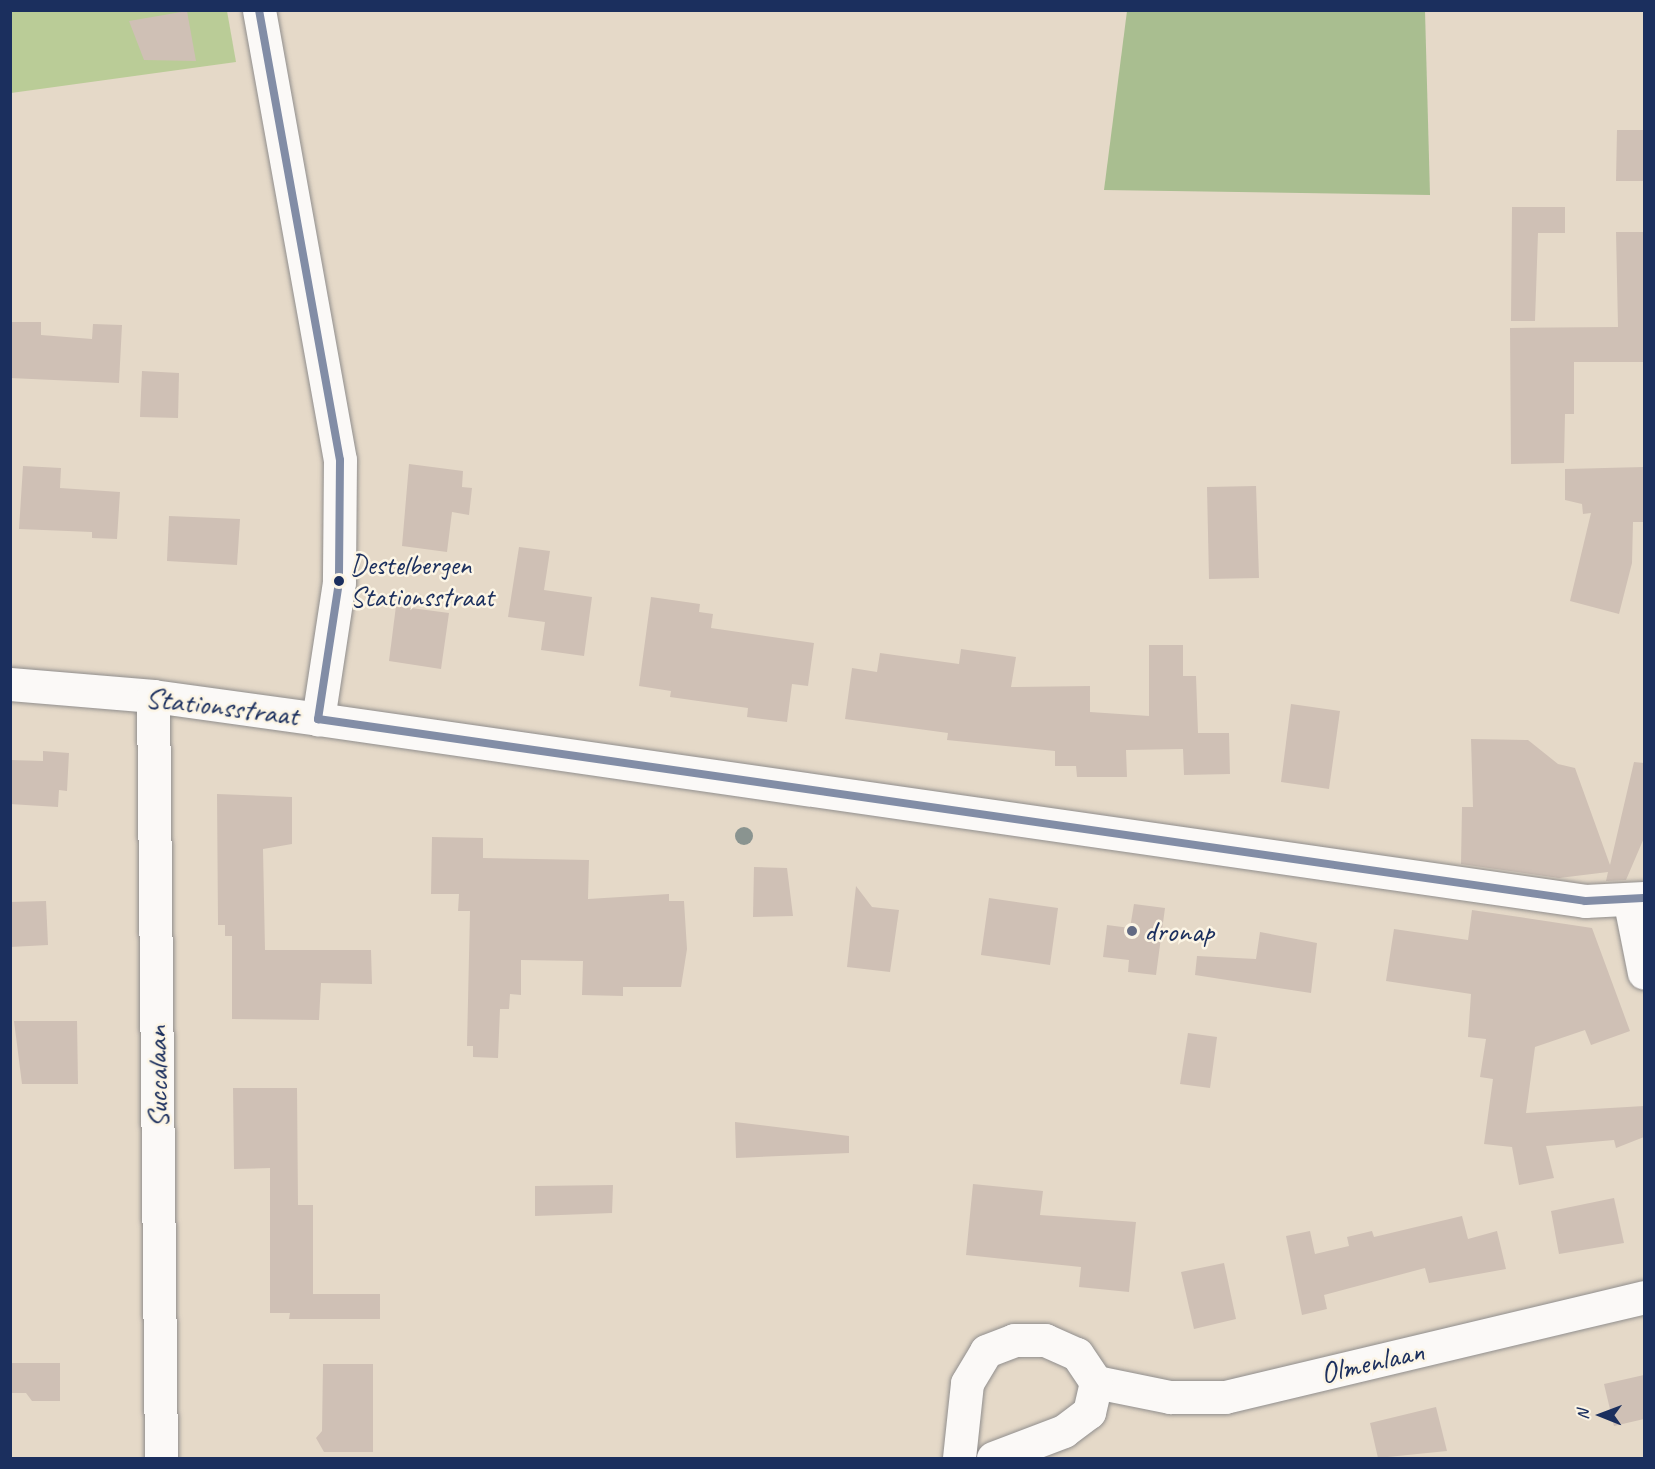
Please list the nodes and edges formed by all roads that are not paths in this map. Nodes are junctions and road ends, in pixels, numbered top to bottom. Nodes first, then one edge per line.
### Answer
1 (259, 10) edge
2 (10, 684) edge
3 (153, 696) junction
4 (318, 719) junction
5 (1637, 900) edge
6 (1644, 973) edge
7 (1644, 1297) edge
8 (1096, 1382) junction
9 (161, 1458) edge
10 (960, 1458) edge
11 (993, 1458) edge

1 - 4 street
2 - 3 street, Stationsstraat
3 - 4 street, Stationsstraat
3 - 9 street, Succalaan
4 - 5 street, Stationsstraat
5 - 6 street
7 - 8 street, Olmenlaan
8 - 10 street
8 - 11 street

